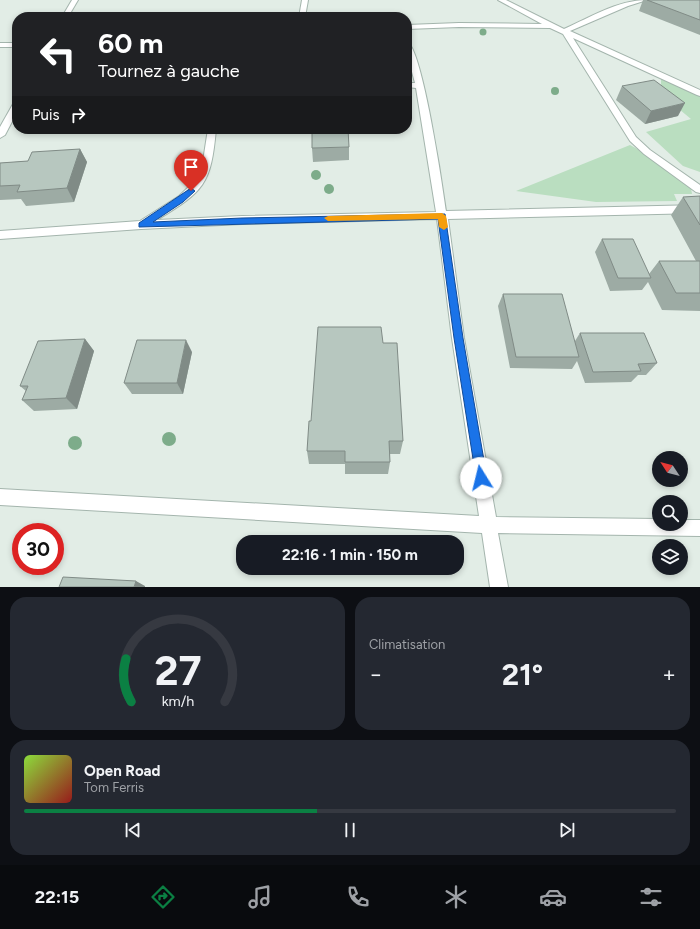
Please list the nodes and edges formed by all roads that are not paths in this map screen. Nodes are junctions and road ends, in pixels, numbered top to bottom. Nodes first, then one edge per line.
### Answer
1 (75, 0) edge
2 (305, 0) edge
3 (501, 0) edge
4 (644, 0) edge
5 (68, 12) edge
6 (303, 12) edge
7 (552, 26) junction
8 (412, 27) edge
9 (565, 31) junction
10 (0, 45) edge
11 (12, 45) edge
12 (412, 56) edge
13 (412, 85) edge
14 (420, 86) junction
15 (700, 93) edge
16 (12, 113) edge
17 (211, 134) edge
18 (0, 135) edge
19 (700, 190) edge
20 (700, 209) edge
21 (442, 216) junction
22 (142, 225) junction
23 (0, 235) edge
24 (0, 496) edge
25 (489, 525) junction
26 (700, 528) edge
27 (499, 587) edge

1 - 5 street
2 - 6 street
3 - 7 street
4 - 9 street
7 - 8 street
7 - 9 street
9 - 15 street
9 - 19 street
10 - 11 street
12 - 14 street
13 - 14 street
14 - 21 street
16 - 18 street
17 - 22 street
20 - 21 street
21 - 22 street
21 - 25 street
22 - 23 street
24 - 25 street
25 - 26 street
25 - 27 street

